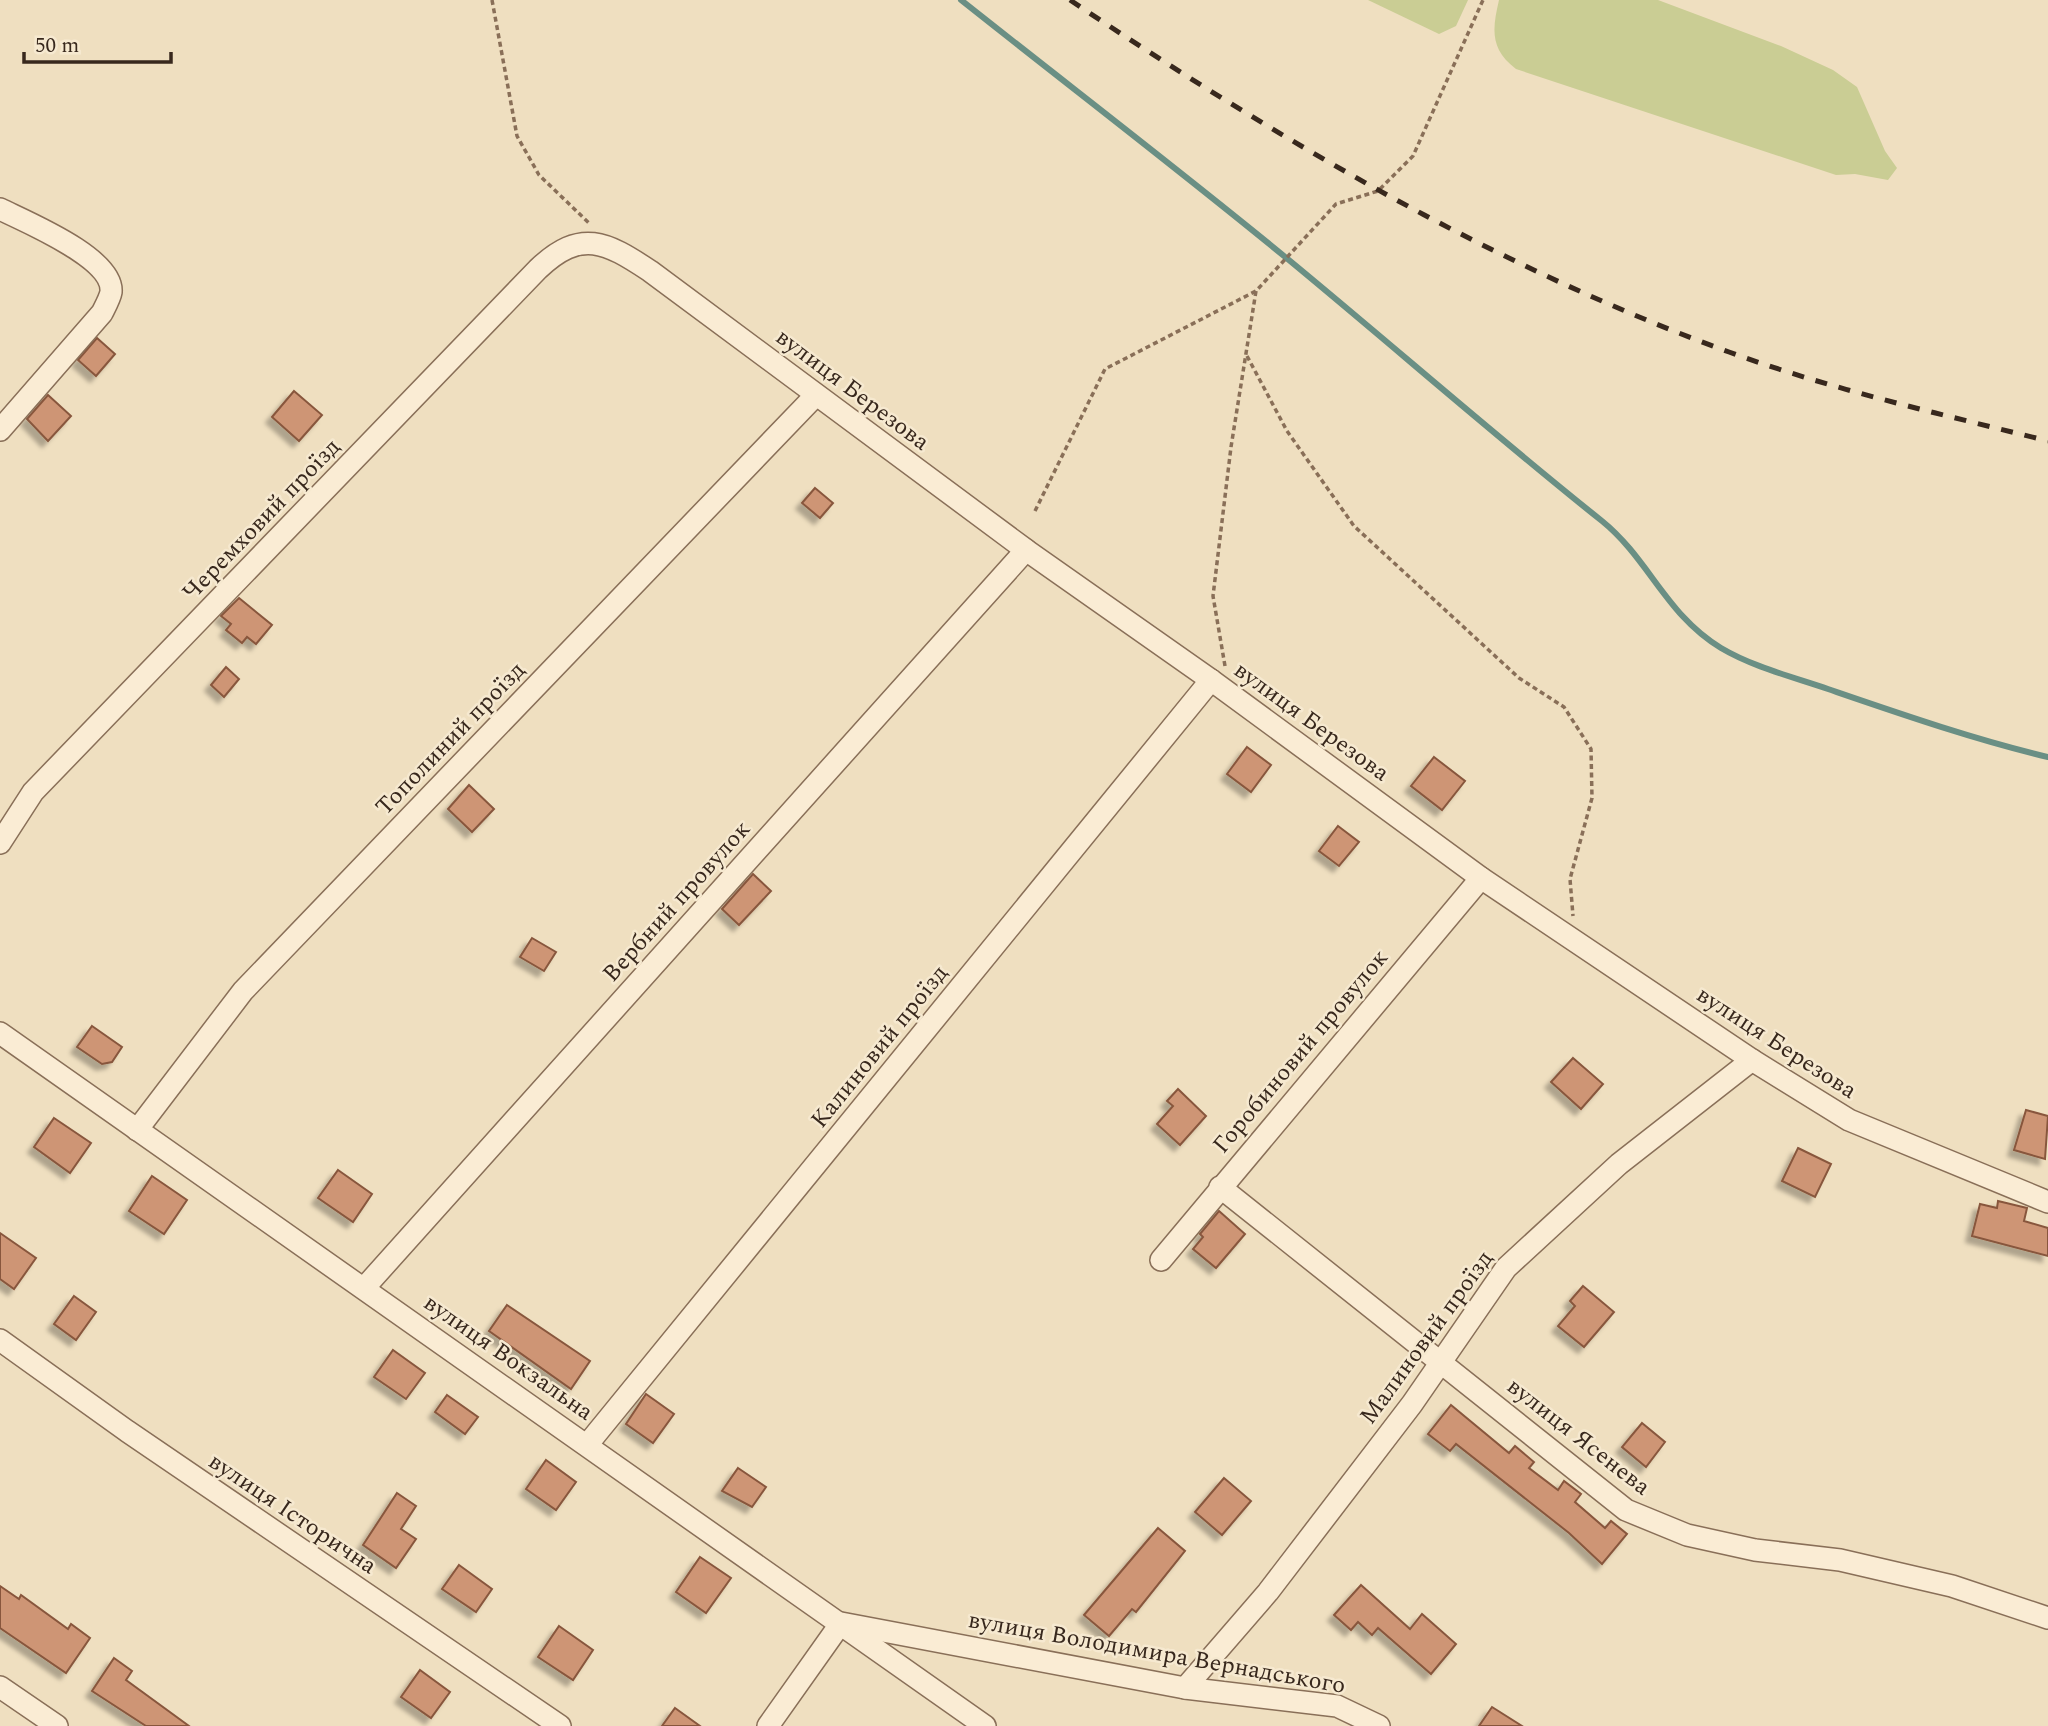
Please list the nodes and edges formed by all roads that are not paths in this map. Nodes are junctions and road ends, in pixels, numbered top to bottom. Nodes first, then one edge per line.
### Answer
1 (0, 209) edge
2 (573, 244) joint
3 (816, 395) junction
4 (0, 430) edge
5 (1026, 550) junction
6 (1211, 680) junction
7 (0, 843) edge
8 (1481, 877) junction
9 (0, 1033) edge
10 (1752, 1060) junction
11 (137, 1130) junction
12 (1220, 1187) junction
13 (2048, 1202) edge
14 (1161, 1260) dead end
15 (365, 1287) junction
16 (0, 1340) edge
17 (1442, 1362) junction
18 (587, 1445) junction
19 (2048, 1618) edge
20 (841, 1623) junction
21 (0, 1687) edge
22 (1185, 1688) junction
23 (57, 1726) edge
24 (560, 1726) edge
25 (768, 1726) edge
26 (985, 1726) edge
27 (1379, 1726) edge

1 - 4 street
2 - 3 street, вулиця Березова
2 - 7 street, Черемховий проїзд
3 - 5 street, вулиця Березова
3 - 11 street, Тополиний проїзд
5 - 6 street, вулиця Березова
5 - 15 street, Вербний провулок
6 - 8 street, вулиця Березова
6 - 18 street, Калиновий проїзд
8 - 10 street, вулиця Березова
8 - 12 street, Горобиновий провулок
9 - 11 street, вулиця Вокзальна
10 - 13 street, вулиця Березова
10 - 17 street, Малиновий проїзд
11 - 15 street, вулиця Вокзальна
12 - 14 street, Горобиновий провулок
12 - 17 street, вулиця Ясенева
15 - 18 street, вулиця Вокзальна
16 - 24 street, вулиця Історична
17 - 19 street, вулиця Ясенева
17 - 22 street, Малиновий проїзд
18 - 20 street, вулиця Вокзальна
20 - 22 street, вулиця Володимира Вернадського
20 - 25 street
20 - 26 street, вулиця Вокзальна
21 - 23 street
22 - 27 street, вулиця Володимира Вернадського

